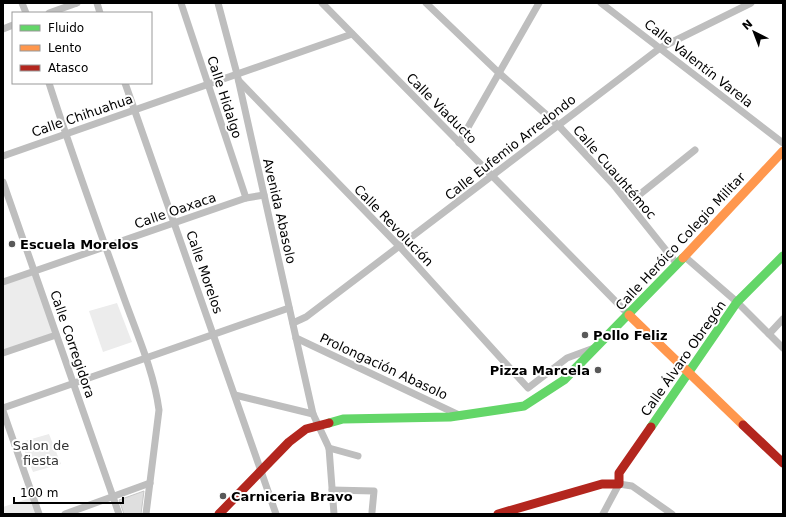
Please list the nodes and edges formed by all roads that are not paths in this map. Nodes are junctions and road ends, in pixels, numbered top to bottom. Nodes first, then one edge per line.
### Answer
1 (77, 3) edge
2 (181, 3) edge
3 (218, 3) edge
4 (322, 3) edge
5 (426, 3) edge
6 (539, 3) edge
7 (601, 3) edge
8 (751, 3) edge
9 (52, 12) edge
10 (352, 34) junction
11 (660, 48) junction
12 (499, 73) junction
13 (238, 78) junction
14 (48, 84) edge
15 (125, 84) edge
16 (208, 85) junction
17 (134, 110) junction
18 (558, 125) junction
19 (65, 134) junction
20 (459, 143) junction
21 (783, 143) edge
22 (695, 150) dead end
23 (783, 152) edge
24 (3, 156) edge
25 (492, 176) junction
26 (3, 182) edge
27 (264, 195) junction
28 (246, 198) junction
29 (629, 203) junction
30 (174, 223) junction
31 (106, 246) junction
32 (400, 247) junction
33 (684, 256) junction
34 (783, 256) edge
35 (677, 264) junction
36 (35, 270) junction
37 (3, 282) edge
38 (737, 302) junction
39 (289, 308) junction
40 (629, 315) junction
41 (783, 320) edge
42 (293, 323) junction
43 (769, 334) junction
44 (56, 335) junction
45 (214, 335) junction
46 (296, 338) junction
47 (595, 348) junction
48 (783, 348) edge
49 (3, 353) edge
50 (145, 358) junction
51 (690, 372) junction
52 (73, 382) junction
53 (528, 388) joint
54 (235, 395) junction
55 (3, 408) edge
56 (3, 412) edge
57 (313, 414) junction
58 (461, 416) junction
59 (318, 425) junction
60 (329, 448) junction
61 (358, 456) dead end
62 (783, 463) edge
63 (262, 470) junction
64 (150, 484) junction
65 (620, 484) junction
66 (332, 490) junction
67 (113, 497) junction
68 (372, 512) dead end
69 (513, 512) edge
70 (39, 514) edge
71 (65, 514) edge
72 (119, 514) edge
73 (146, 514) edge
74 (219, 514) edge
75 (276, 514) edge
76 (334, 514) edge
77 (498, 514) edge
78 (603, 514) edge
79 (672, 514) edge

1 - 9 street
2 - 16 street, Calle Hidalgo
3 - 13 street, Avenida Abasolo
4 - 10 street, Calle Viaducto
5 - 12 street, Calle Cuauhtémoc
6 - 12 street
7 - 11 street, Calle Valentín Varela
8 - 11 street, Calle Eufemio Arredondo
10 - 13 street, Calle Chihuahua
10 - 20 street, Calle Viaducto
11 - 18 street, Calle Eufemio Arredondo
11 - 21 street, Calle Valentín Varela
12 - 18 street, Calle Cuauhtémoc
12 - 20 street
13 - 16 street, Calle Chihuahua
13 - 27 street, Avenida Abasolo
13 - 32 street, Calle Revolución
14 - 19 street
15 - 17 street, Calle Morelos
16 - 17 street, Calle Chihuahua
16 - 28 street, Calle Hidalgo
17 - 19 street, Calle Chihuahua
17 - 30 street, Calle Morelos
18 - 25 street, Calle Eufemio Arredondo
18 - 29 street, Calle Cuauhtémoc
19 - 24 street, Calle Chihuahua
19 - 31 street
20 - 25 street, Calle Viaducto
22 - 29 street
23 - 33 main road, Calle Heróico Colegio Militar
25 - 32 street, Calle Eufemio Arredondo
25 - 40 street, Calle Viaducto
26 - 36 street, Calle Corregidora
27 - 28 street, Calle Oaxaca
27 - 39 street, Avenida Abasolo
28 - 30 street, Calle Oaxaca
29 - 35 street, Calle Cuauhtémoc
30 - 31 street, Calle Oaxaca
30 - 45 street, Calle Morelos
31 - 36 street, Calle Oaxaca
31 - 50 street
32 - 42 street, Calle Eufemio Arredondo
32 - 53 street, Calle Revolución
33 - 35 main road, Calle Heróico Colegio Militar
33 - 38 street
34 - 38 main road, Calle Álvaro Obregón
35 - 40 main road, Calle Heróico Colegio Militar
36 - 37 street, Calle Oaxaca
36 - 44 street, Calle Corregidora
38 - 43 street
38 - 51 main road, Calle Álvaro Obregón
39 - 42 street, Avenida Abasolo
39 - 45 street
40 - 47 main road, Calle Heróico Colegio Militar
40 - 51 main road
41 - 43 street
42 - 46 street, Avenida Abasolo
43 - 48 street
44 - 49 street
44 - 52 street, Calle Corregidora
45 - 50 street
45 - 54 street, Calle Morelos
46 - 57 street, Avenida Abasolo
46 - 58 street, Prolongación Abasolo
47 - 53 street, Calle Heróico Colegio Militar
47 - 58 main road, Calle Heróico Colegio Militar
50 - 52 street
50 - 64 street
51 - 62 main road
51 - 65 main road, Calle Álvaro Obregón
52 - 55 street
52 - 67 street, Calle Corregidora
54 - 57 street
54 - 63 street, Calle Morelos
56 - 70 street
57 - 59 street, Avenida Abasolo
58 - 59 main road, Calle Heróico Colegio Militar
59 - 60 street, Avenida Abasolo
59 - 63 main road, Calle Heróico Colegio Militar
60 - 61 street
60 - 66 street
63 - 74 main road, Calle Heróico Colegio Militar
63 - 75 street, Calle Morelos
64 - 67 street
64 - 73 street
65 - 69 main road
65 - 78 street
65 - 79 street
66 - 68 street
66 - 76 street
67 - 71 street
67 - 72 street, Calle Corregidora
69 - 77 main road

